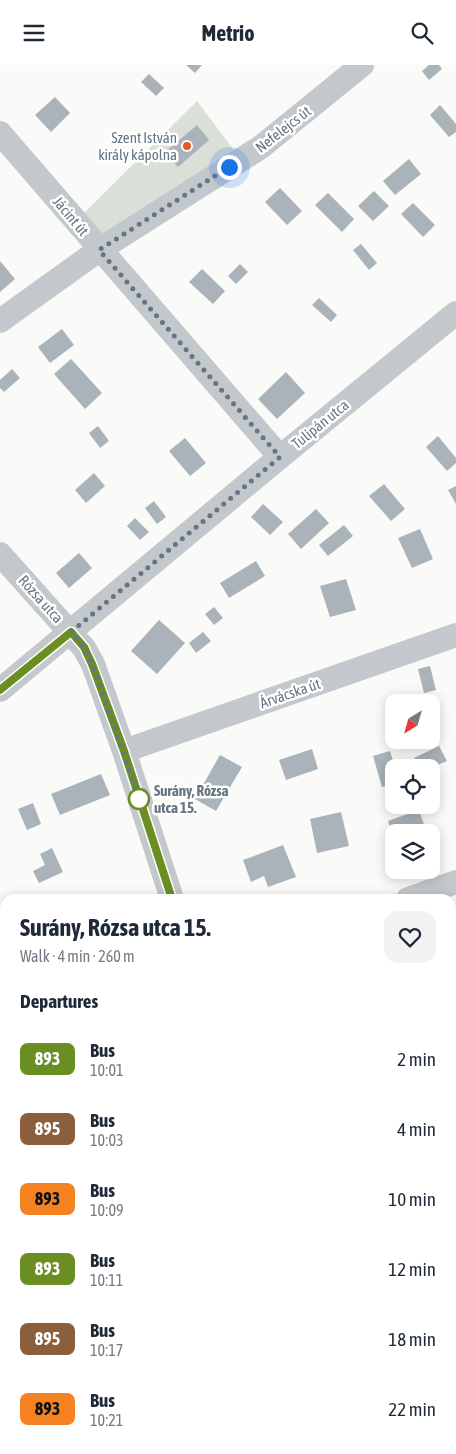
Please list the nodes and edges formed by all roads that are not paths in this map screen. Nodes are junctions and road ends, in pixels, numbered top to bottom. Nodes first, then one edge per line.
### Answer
1 (362, 65) edge
2 (0, 133) edge
3 (99, 250) junction
4 (456, 313) edge
5 (0, 321) edge
6 (280, 457) junction
7 (0, 553) edge
8 (71, 632) junction
9 (456, 635) edge
10 (0, 690) edge
11 (124, 751) junction
12 (456, 882) edge
13 (170, 894) edge
14 (422, 894) edge

1 - 3 street, Nefelejcs út
2 - 3 street, Jácint út
3 - 5 street, Nefelejcs út
3 - 6 street, Jácint út
4 - 6 street, Tulipán utca
6 - 8 street, Tulipán utca
7 - 8 street, Rózsa utca
8 - 10 street, Tulipán utca
8 - 11 street, Rózsa utca
9 - 11 street, Árvácska út
11 - 13 street, Rózsa utca
12 - 14 street

